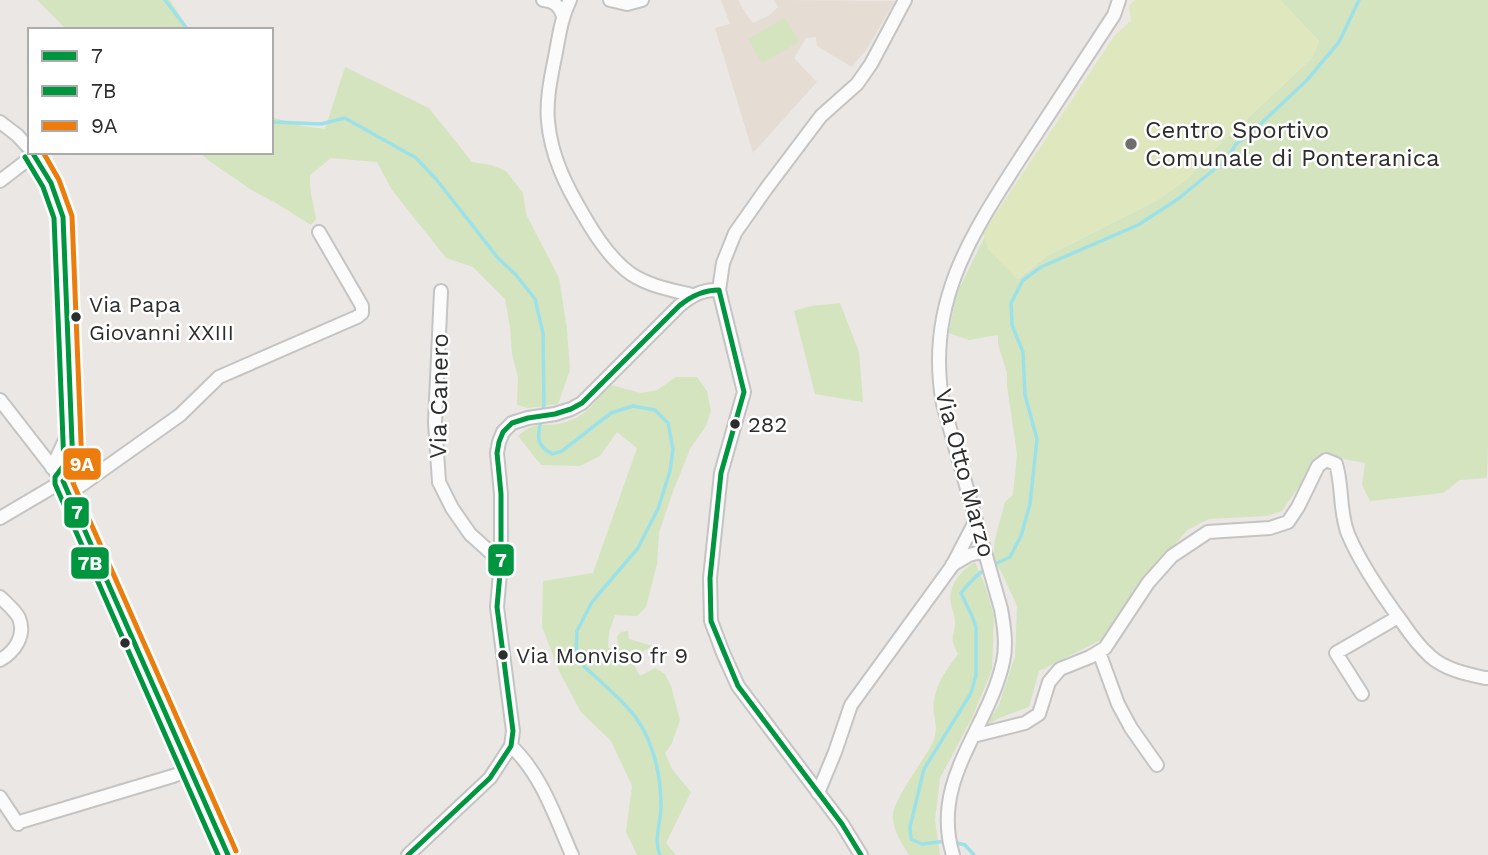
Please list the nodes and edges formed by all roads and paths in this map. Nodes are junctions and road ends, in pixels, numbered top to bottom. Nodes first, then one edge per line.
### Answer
1 (543, 0) edge
2 (570, 0) edge
3 (610, 0) edge
4 (642, 0) edge
5 (905, 0) edge
6 (1119, 0) edge
7 (563, 16) junction
8 (0, 122) edge
9 (28, 147) edge
10 (30, 154) edge
11 (34, 154) edge
12 (0, 181) edge
13 (319, 232) dead end
14 (719, 290) junction
15 (442, 291) dead end
16 (692, 295) junction
17 (0, 400) edge
18 (72, 426) junction
19 (52, 468) junction
20 (66, 486) junction
21 (0, 518) edge
22 (976, 520) junction
23 (986, 553) junction
24 (501, 562) junction
25 (952, 566) junction
26 (0, 597) edge
27 (1398, 617) junction
28 (1099, 652) junction
29 (0, 660) edge
30 (1488, 678) edge
31 (1362, 694) dead end
32 (973, 736) junction
33 (511, 746) junction
34 (1157, 765) dead end
35 (191, 769) junction
36 (818, 793) junction
37 (0, 797) edge
38 (952, 852) edge
39 (228, 855) edge
40 (408, 855) edge
41 (572, 855) edge
42 (861, 855) edge

1 - 7 street
2 - 7 street
3 - 4 street
5 - 14 street
6 - 22 street, Via Otto Marzo
7 - 16 street
8 - 9 street
10 - 12 street
11 - 18 street
13 - 20 street
14 - 16 street
14 - 36 street
15 - 24 street, Via Canero
16 - 24 street
17 - 19 street
18 - 19 street
18 - 20 street
19 - 20 street
20 - 21 street
20 - 35 street
22 - 23 street, Via Otto Marzo
22 - 25 street
23 - 25 street
23 - 32 street, Via Otto Marzo
24 - 33 street
25 - 36 street
26 - 29 street
27 - 28 street
27 - 30 street
27 - 31 street
28 - 32 street
28 - 34 street
32 - 38 street, Via Otto Marzo
33 - 40 street
33 - 41 street
35 - 37 street
35 - 39 street
36 - 42 street

